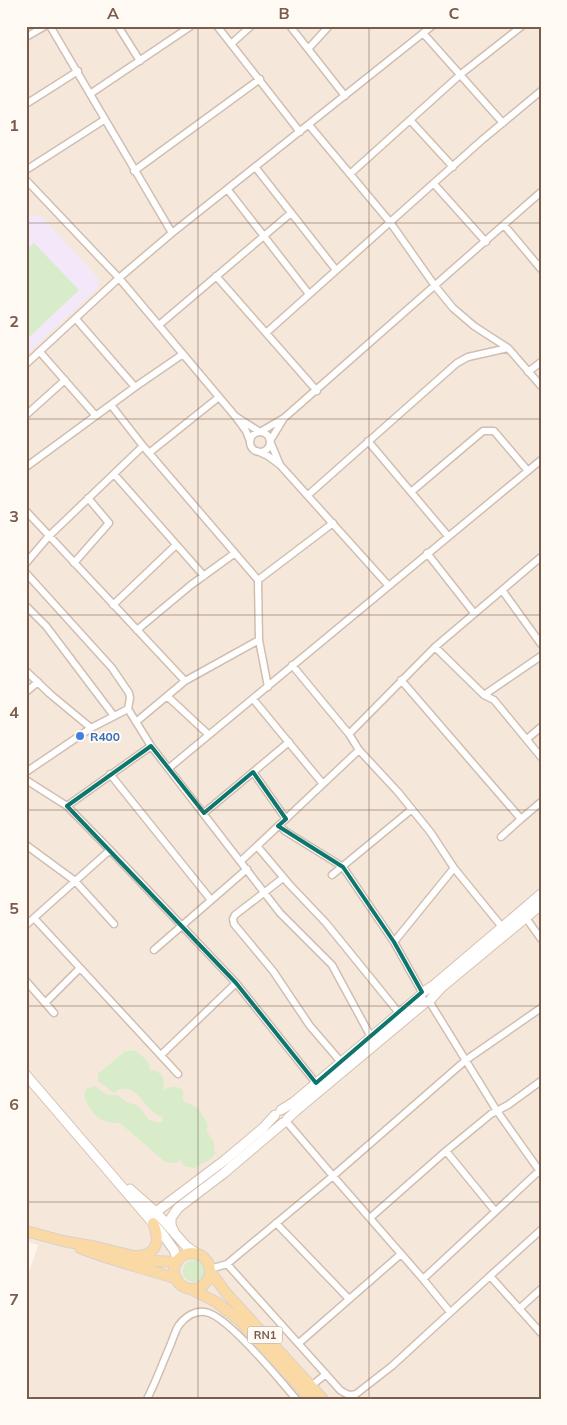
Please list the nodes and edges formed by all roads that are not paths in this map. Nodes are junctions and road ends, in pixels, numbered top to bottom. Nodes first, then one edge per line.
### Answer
1 (45, 26) edge
2 (50, 26) edge
3 (118, 26) edge
4 (191, 26) edge
5 (217, 26) edge
6 (251, 26) edge
7 (290, 26) edge
8 (329, 26) edge
9 (432, 26) edge
10 (522, 26) edge
11 (423, 33) junction
12 (26, 37) edge
13 (231, 44) junction
14 (308, 49) junction
15 (140, 61) junction
16 (78, 71) junction
17 (461, 74) junction
18 (260, 80) junction
19 (541, 91) edge
20 (90, 94) junction
21 (345, 96) junction
22 (26, 104) edge
23 (104, 120) junction
24 (410, 120) junction
25 (503, 123) junction
26 (308, 125) junction
27 (300, 132) junction
28 (453, 167) junction
29 (256, 168) junction
30 (26, 170) edge
31 (134, 171) junction
32 (350, 174) junction
33 (26, 180) edge
34 (434, 184) junction
35 (228, 190) junction
36 (541, 192) edge
37 (291, 213) junction
38 (390, 222) junction
39 (504, 225) junction
40 (172, 233) junction
41 (265, 237) junction
42 (486, 242) junction
43 (541, 269) edge
44 (336, 270) junction
45 (216, 276) junction
46 (119, 278) junction
47 (435, 286) junction
48 (309, 294) junction
49 (76, 319) junction
50 (159, 325) junction
51 (266, 333) junction
52 (508, 348) junction
53 (40, 352) junction
54 (183, 354) junction
55 (541, 362) edge
56 (26, 364) edge
57 (528, 372) junction
58 (65, 380) junction
59 (541, 386) edge
60 (135, 387) junction
61 (316, 391) junction
62 (219, 397) junction
63 (111, 405) junction
64 (26, 415) edge
65 (96, 416) junction
66 (235, 416) junction
67 (284, 418) junction
68 (260, 432) junction
69 (250, 441) junction
70 (368, 441) junction
71 (270, 442) junction
72 (143, 446) junction
73 (257, 451) junction
74 (149, 453) junction
75 (541, 460) edge
76 (280, 465) junction
77 (26, 467) edge
78 (528, 471) junction
79 (114, 474) junction
80 (411, 492) junction
81 (308, 495) junction
82 (88, 498) junction
83 (26, 511) edge
84 (333, 523) junction
85 (48, 536) junction
86 (448, 536) junction
87 (176, 545) junction
88 (235, 553) junction
89 (427, 553) junction
90 (541, 557) edge
91 (26, 563) edge
92 (74, 563) junction
93 (26, 573) edge
94 (204, 576) junction
95 (258, 580) junction
96 (388, 585) junction
97 (502, 590) junction
98 (113, 605) junction
99 (26, 606) edge
100 (474, 613) junction
101 (137, 630) junction
102 (260, 640) junction
103 (541, 644) edge
104 (435, 647) junction
105 (541, 656) edge
106 (292, 665) junction
107 (26, 671) edge
108 (401, 680) junction
109 (185, 681) junction
110 (38, 682) junction
111 (268, 687) junction
112 (26, 692) edge
113 (484, 695) junction
114 (167, 696) junction
115 (253, 699) junction
116 (128, 708) junction
117 (114, 716) junction
118 (136, 722) junction
119 (92, 728) junction
120 (541, 728) edge
121 (349, 734) junction
122 (209, 735) junction
123 (527, 739) junction
124 (289, 742) junction
125 (151, 746) junction
126 (359, 750) junction
127 (541, 757) edge
128 (168, 768) junction
129 (26, 772) edge
130 (253, 772) junction
131 (110, 774) junction
132 (26, 780) edge
133 (323, 784) junction
134 (541, 802) edge
135 (66, 806) junction
136 (412, 809) junction
137 (204, 813) junction
138 (286, 819) junction
139 (521, 819) junction
140 (279, 825) junction
141 (501, 837) dead end
142 (26, 845) edge
143 (257, 846) junction
144 (110, 850) junction
145 (241, 861) junction
146 (343, 867) junction
147 (454, 868) junction
148 (247, 869) junction
149 (332, 875) dead end
150 (283, 878) junction
151 (75, 881) junction
152 (264, 892) junction
153 (541, 894) edge
154 (212, 900) junction
155 (541, 905) edge
156 (34, 918) junction
157 (526, 918) junction
158 (114, 924) dead end
159 (26, 925) edge
160 (182, 926) junction
161 (502, 927) junction
162 (541, 939) edge
163 (394, 942) junction
164 (154, 950) dead end
165 (80, 968) junction
166 (26, 981) edge
167 (236, 983) junction
168 (426, 997) junction
169 (45, 1003) junction
170 (541, 1008) edge
171 (54, 1013) dead end
172 (399, 1013) junction
173 (371, 1037) junction
174 (161, 1055) junction
175 (466, 1060) junction
176 (341, 1062) junction
177 (178, 1074) dead end
178 (26, 1075) edge
179 (541, 1081) edge
180 (316, 1083) junction
181 (497, 1111) junction
182 (278, 1113) junction
183 (286, 1121) junction
184 (446, 1151) junction
185 (540, 1172) edge
186 (333, 1176) junction
187 (116, 1178) junction
188 (494, 1211) junction
189 (156, 1212) junction
190 (370, 1218) junction
191 (153, 1223) junction
192 (276, 1223) junction
193 (541, 1230) edge
194 (26, 1231) edge
195 (175, 1234) junction
196 (63, 1241) junction
197 (197, 1254) junction
198 (401, 1254) junction
199 (132, 1256) junction
200 (178, 1261) junction
201 (227, 1264) junction
202 (210, 1270) junction
203 (490, 1276) junction
204 (176, 1279) junction
205 (423, 1279) junction
206 (191, 1289) junction
207 (541, 1289) edge
208 (349, 1299) junction
209 (519, 1309) junction
210 (450, 1312) junction
211 (541, 1334) edge
212 (299, 1343) junction
213 (255, 1345) junction
214 (326, 1374) junction
215 (311, 1386) junction
216 (147, 1399) edge
217 (296, 1399) edge
218 (311, 1399) edge
219 (323, 1399) edge

1 - 12 street
2 - 16 street
3 - 15 street
4 - 15 street
5 - 13 street
6 - 13 street
7 - 14 street
8 - 14 street
9 - 11 street
10 - 17 street
11 - 17 street
11 - 21 street
13 - 18 street
14 - 21 street
15 - 20 street
16 - 20 street
16 - 22 street
17 - 24 street
17 - 25 street
18 - 27 street
18 - 31 street
19 - 25 street
20 - 23 street
21 - 26 street
23 - 30 street
23 - 31 street
24 - 28 street
24 - 32 street
25 - 28 street
26 - 27 street
26 - 32 street
27 - 29 street
28 - 34 street
29 - 35 street
29 - 37 street
31 - 40 street
32 - 38 street
33 - 46 street
34 - 38 street
34 - 42 street
35 - 40 street
35 - 41 street
36 - 39 street
37 - 41 street
37 - 44 street
38 - 44 street
38 - 47 street
39 - 42 street
39 - 43 street
40 - 46 street
41 - 45 street
41 - 48 street
42 - 47 street
44 - 48 street
45 - 50 street
45 - 51 street
46 - 49 street
46 - 50 street
47 - 52 street
47 - 61 street
48 - 51 street
49 - 53 street
49 - 60 street
50 - 54 street
51 - 61 street
52 - 57 street
52 - 70 street
53 - 56 street
53 - 58 street
54 - 60 street
54 - 62 street
55 - 57 street
57 - 59 street
58 - 64 street
58 - 65 street
60 - 63 street
61 - 67 street
62 - 66 street
62 - 74 street
63 - 65 street
63 - 72 street
65 - 77 street
66 - 68 street
66 - 69 street
67 - 68 street
67 - 71 street
68 - 69 street
68 - 71 street
69 - 73 street
70 - 80 street
70 - 81 street
71 - 73 street
71 - 76 street
72 - 74 street
72 - 79 street
73 - 76 street
74 - 88 street
75 - 78 street
76 - 81 street
78 - 80 street
78 - 86 street
79 - 82 street
79 - 87 street
80 - 86 street
81 - 84 street
82 - 85 street
82 - 92 street
83 - 85 street
84 - 95 street
84 - 96 street
85 - 91 street
85 - 92 street
86 - 89 street
87 - 94 street
87 - 98 street
88 - 94 street
88 - 95 street
89 - 96 street
89 - 100 street
90 - 97 street
92 - 98 street
93 - 116 street
94 - 101 street
95 - 102 street
96 - 106 street
97 - 100 street
97 - 103 street
98 - 101 street
99 - 117 street
100 - 104 street
101 - 109 street
102 - 109 street
102 - 111 street
104 - 108 street
104 - 113 street
105 - 113 street
106 - 111 street
106 - 121 street
107 - 110 street
108 - 121 street
108 - 139 street
109 - 114 street
110 - 112 street
110 - 119 street
111 - 115 street
113 - 123 street
114 - 118 street
114 - 122 street
115 - 122 street
115 - 124 street
116 - 117 street
116 - 118 street
117 - 119 street
118 - 125 street
119 - 129 street
120 - 123 street
121 - 126 street
122 - 128 street
123 - 127 street
124 - 130 street
124 - 133 street
125 - 128 street
125 - 131 street
126 - 133 street
126 - 136 street
128 - 137 street
130 - 137 street
130 - 138 street
131 - 135 street
131 - 154 street
132 - 135 street
133 - 138 street
134 - 139 street
135 - 144 street
136 - 146 street
136 - 147 street
137 - 145 street
138 - 140 street
139 - 141 street
140 - 143 street
140 - 146 street
142 - 151 street
143 - 145 street
143 - 150 street
144 - 151 street
144 - 160 street
145 - 148 street
146 - 149 street
146 - 163 street
147 - 161 street
147 - 163 street
148 - 152 street
148 - 154 street
150 - 152 street
150 - 172 street
151 - 156 street
151 - 158 street
152 - 173 street
152 - 176 street
153 - 161 main road
154 - 160 street
155 - 157 main road
156 - 159 street
156 - 165 street
157 - 162 street
157 - 168 main road
160 - 164 street
160 - 167 street
161 - 168 main road
163 - 168 street
165 - 169 street
165 - 174 street
166 - 169 street
167 - 174 street
167 - 180 street
168 - 172 main road
168 - 175 street
168 - 183 main road
169 - 171 street
170 - 175 street
172 - 173 main road
173 - 176 main road
174 - 177 street
175 - 181 street
175 - 186 street
176 - 180 main road
178 - 187 main road
179 - 181 street
180 - 182 main road
181 - 184 street
181 - 185 street
182 - 183 main road
182 - 189 main road
183 - 186 street
183 - 195 main road
184 - 188 street
184 - 190 street
185 - 188 street
186 - 190 street
186 - 192 street
187 - 189 main road
187 - 191 main road
188 - 205 street
189 - 191 main road
189 - 195 main road
190 - 198 street
191 - 199 main road
191 - 200 main road
192 - 201 street
192 - 208 street
193 - 203 street
194 - 196 main road, RN1
195 - 197 main road
196 - 199 main road, RN1
196 - 204 main road, RN1
197 - 200 main road, RN1
197 - 202 main road, RN1
198 - 205 street
198 - 208 street
199 - 200 main road, RN1
200 - 204 main road
201 - 202 street
201 - 212 street
202 - 206 main road
202 - 215 main road, RN1
203 - 209 street
203 - 210 street
204 - 206 main road, RN1
205 - 210 street
206 - 213 main road, RN1
207 - 209 street
208 - 212 street
209 - 211 street
210 - 214 street
212 - 214 street
213 - 216 street
213 - 217 street
213 - 218 main road, RN1
214 - 215 street
215 - 219 main road, RN1

